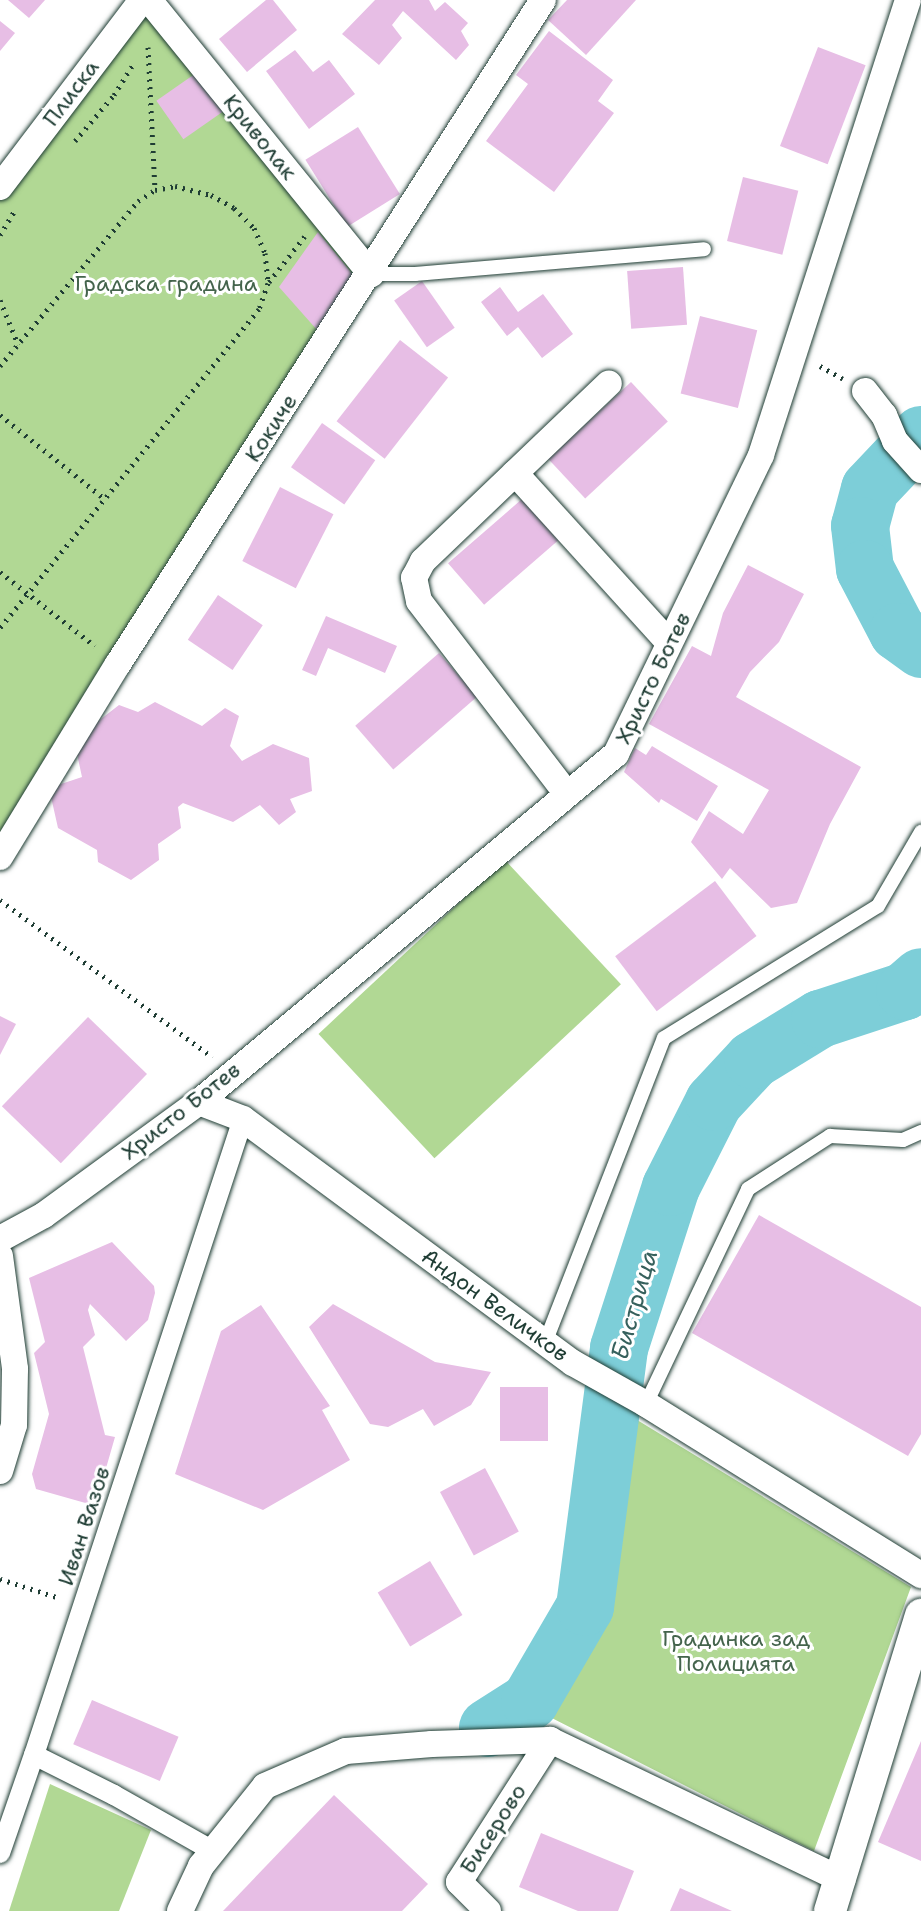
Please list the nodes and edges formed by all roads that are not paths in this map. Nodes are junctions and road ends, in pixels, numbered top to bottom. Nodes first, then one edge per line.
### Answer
1 (142, 0) edge
2 (149, 0) edge
3 (543, 0) edge
4 (908, 0) edge
5 (0, 187) edge
6 (704, 249) dead end
7 (371, 274) junction
8 (609, 383) dead end
9 (865, 391) road end
10 (921, 470) edge
11 (515, 473) junction
12 (669, 643) junction
13 (567, 794) junction
14 (921, 832) edge
15 (0, 857) edge
16 (199, 1102) junction
17 (243, 1119) junction
18 (921, 1132) edge
19 (0, 1239) edge
20 (0, 1256) edge
21 (545, 1343) junction
22 (646, 1404) junction
23 (0, 1471) edge
24 (921, 1575) edge
25 (921, 1615) edge
26 (550, 1740) junction
27 (34, 1755) junction
28 (7, 1810) edge
29 (213, 1851) junction
30 (0, 1853) edge
31 (842, 1880) junction
32 (180, 1911) edge
33 (488, 1911) edge
34 (830, 1911) edge

1 - 5 street, Плиска
2 - 7 street, Криволак
3 - 7 street, Кокиче
4 - 12 street, Христо Ботев
6 - 7 lane
7 - 15 street, Кокиче
8 - 11 street
9 - 10 street
11 - 12 street
11 - 13 street
12 - 13 street, Христо Ботев
13 - 16 street, Христо Ботев
14 - 21 lane
16 - 17 street, Андон Величков
16 - 19 street, Христо Ботев
17 - 21 street, Андон Величков
17 - 27 street, Иван Вазов
18 - 22 lane
20 - 23 street
21 - 22 street, Андон Величков
22 - 24 street, Андон Величков
25 - 31 street
26 - 29 street
26 - 31 street
26 - 33 street, Бисерово
27 - 28 street, Иван Вазов
27 - 29 street
28 - 30 street, Иван Вазов
29 - 32 street
31 - 34 street

